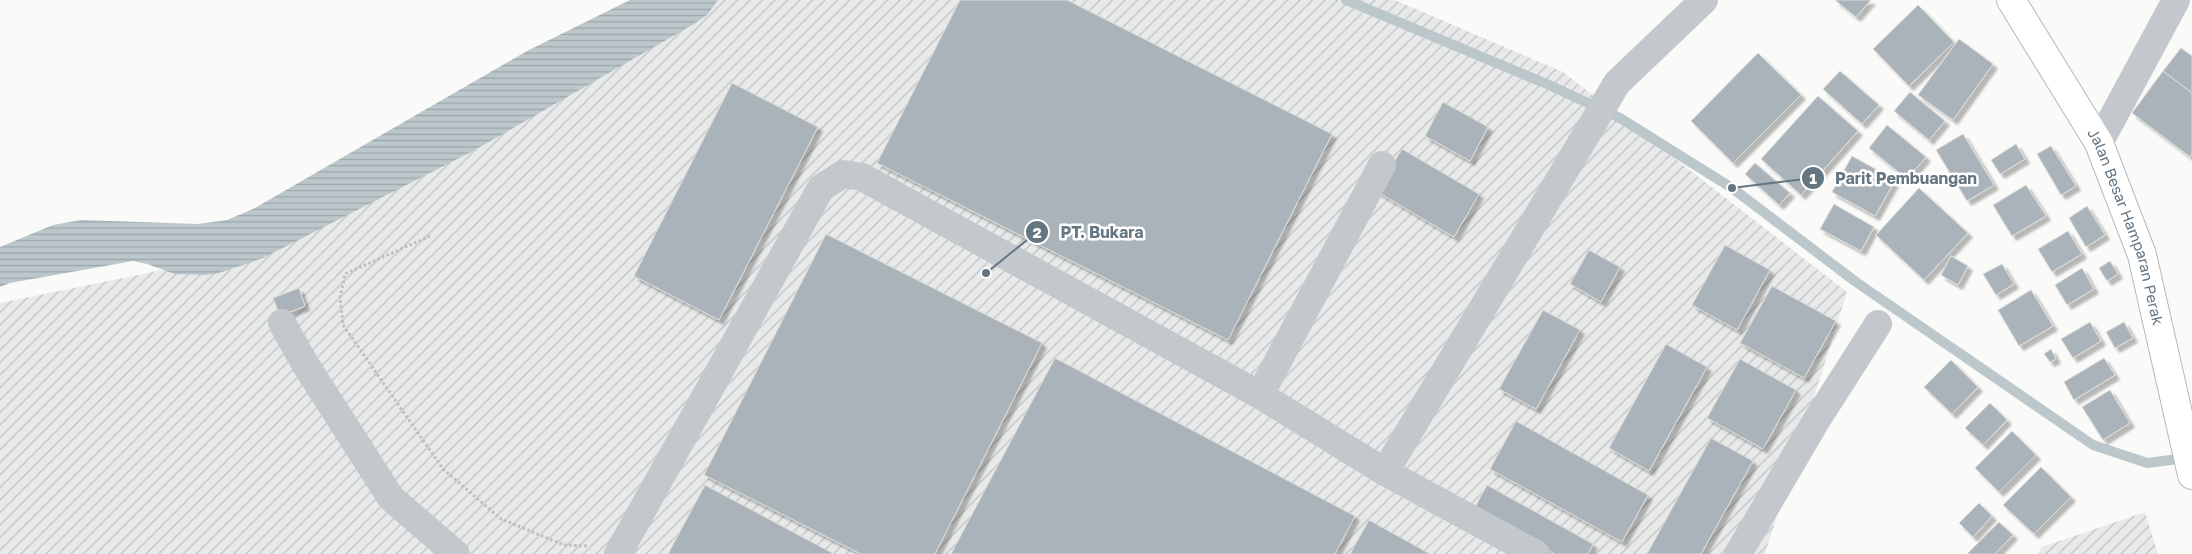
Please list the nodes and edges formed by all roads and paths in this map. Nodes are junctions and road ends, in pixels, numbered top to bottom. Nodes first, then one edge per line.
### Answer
1 (1704, 0) edge
2 (2011, 0) edge
3 (2176, 0) edge
4 (2098, 143) junction
5 (1382, 165) dead end
6 (430, 236) dead end
7 (282, 323) dead end
8 (1878, 324) dead end
9 (1260, 395) junction
10 (1385, 472) junction
11 (2192, 475) edge
12 (620, 550) edge
13 (456, 554) edge
14 (1536, 554) edge
15 (1738, 554) edge

1 - 10 street
2 - 4 main road, Jalan Besar Hamparan Perak
3 - 4 street
4 - 11 main road, Jalan Besar Hamparan Perak
5 - 9 street
6 - 12 path
7 - 13 street
8 - 15 street
9 - 10 street
9 - 12 street
10 - 14 street

